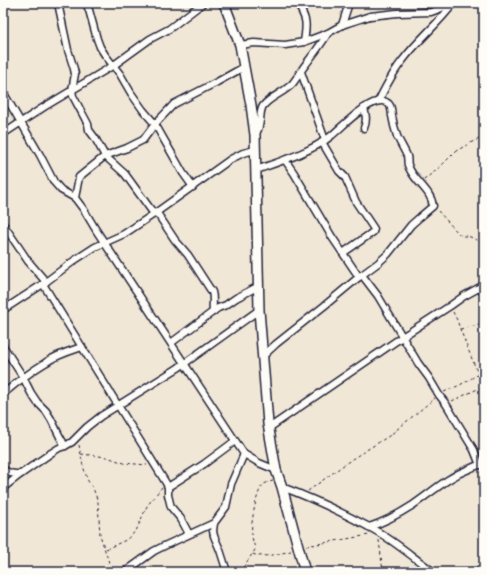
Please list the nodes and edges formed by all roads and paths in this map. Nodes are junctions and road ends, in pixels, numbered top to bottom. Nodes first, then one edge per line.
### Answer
1 (58, 3) edge
2 (86, 3) edge
3 (203, 3) edge
4 (224, 3) edge
5 (297, 3) edge
6 (349, 3) edge
7 (454, 3) edge
8 (342, 25) junction
9 (328, 33) junction
10 (304, 42) junction
11 (240, 45) junction
12 (114, 65) junction
13 (244, 67) junction
14 (300, 72) junction
15 (72, 90) junction
16 (3, 92) edge
17 (379, 100) junction
18 (364, 108) junction
19 (20, 123) junction
20 (155, 124) junction
21 (364, 128) dead end
22 (3, 134) edge
23 (255, 135) junction
24 (484, 137) edge
25 (324, 141) junction
26 (255, 150) junction
27 (105, 156) junction
28 (285, 160) junction
29 (256, 170) junction
30 (420, 183) junction
31 (193, 187) junction
32 (74, 198) junction
33 (433, 206) junction
34 (156, 214) junction
35 (3, 224) edge
36 (105, 243) junction
37 (484, 243) edge
38 (343, 253) junction
39 (360, 276) junction
40 (44, 283) junction
41 (484, 285) edge
42 (259, 286) junction
43 (450, 306) junction
44 (3, 310) edge
45 (259, 310) junction
46 (213, 312) junction
47 (484, 324) edge
48 (460, 329) junction
49 (402, 337) junction
50 (171, 343) junction
51 (3, 346) edge
52 (82, 347) junction
53 (262, 357) junction
54 (185, 363) junction
55 (484, 371) edge
56 (478, 374) junction
57 (23, 377) junction
58 (484, 386) edge
59 (3, 394) edge
60 (439, 395) junction
61 (446, 404) junction
62 (119, 405) junction
63 (269, 428) junction
64 (76, 438) junction
65 (235, 441) junction
66 (65, 446) junction
67 (81, 454) junction
68 (244, 454) junction
69 (482, 465) edge
70 (156, 467) junction
71 (3, 469) edge
72 (276, 470) junction
73 (21, 474) junction
74 (280, 483) junction
75 (167, 485) junction
76 (3, 488) edge
77 (303, 495) junction
78 (214, 523) junction
79 (369, 527) junction
80 (378, 531) junction
81 (189, 534) junction
82 (105, 549) junction
83 (299, 549) junction
84 (253, 554) junction
85 (484, 565) edge
86 (112, 572) edge
87 (125, 572) edge
88 (227, 572) edge
89 (240, 572) edge
90 (305, 572) edge
91 (382, 572) edge
92 (434, 572) edge
93 (463, 572) edge

1 - 15 street
2 - 12 street
3 - 12 street
4 - 11 main road
5 - 10 street
6 - 8 street
7 - 8 street
7 - 17 street
8 - 9 street
9 - 10 street
9 - 14 street
10 - 11 street
11 - 13 main road
12 - 15 street
12 - 20 street
13 - 20 street
13 - 23 main road
14 - 23 street
14 - 25 street
15 - 19 street
15 - 27 street
16 - 19 street
17 - 18 street
17 - 30 street
18 - 21 street
18 - 25 street
19 - 22 street
19 - 32 street
20 - 27 street
20 - 31 street
23 - 26 main road
24 - 30 path
25 - 28 street
25 - 38 street
26 - 29 main road
26 - 31 street
27 - 32 street
27 - 34 street
28 - 29 street
28 - 38 street
29 - 42 main road
30 - 33 street
31 - 34 street
32 - 36 street
33 - 37 path
33 - 39 street
34 - 36 street
34 - 46 street
35 - 40 street
36 - 40 street
36 - 50 street
38 - 39 street
39 - 49 street
39 - 53 street
40 - 44 street
40 - 52 street
41 - 43 street
42 - 45 main road
42 - 46 street
43 - 48 path
43 - 49 street
45 - 53 main road
45 - 54 street
46 - 50 street
47 - 48 path
48 - 56 path
49 - 60 street
49 - 63 street
50 - 54 street
51 - 57 street
52 - 57 street
52 - 62 street
53 - 63 main road
54 - 62 street
54 - 65 street
55 - 56 path
56 - 60 path
57 - 59 street
57 - 66 street
58 - 61 path
60 - 61 street
60 - 77 path
61 - 69 street
62 - 64 street
62 - 70 street
63 - 72 main road
64 - 66 street
64 - 67 path
65 - 68 street
65 - 75 street
66 - 73 street
67 - 70 path
67 - 82 path
68 - 72 street
68 - 78 street
69 - 79 street
70 - 75 street
71 - 73 street
72 - 74 main road
73 - 76 street
74 - 77 street
74 - 83 main road
74 - 84 path
75 - 81 street
75 - 82 path
77 - 79 street
78 - 81 street
78 - 88 street
79 - 80 street
80 - 83 path
80 - 91 path
80 - 92 street
81 - 87 street
82 - 86 path
83 - 84 path
83 - 90 main road
84 - 89 path
85 - 93 path

